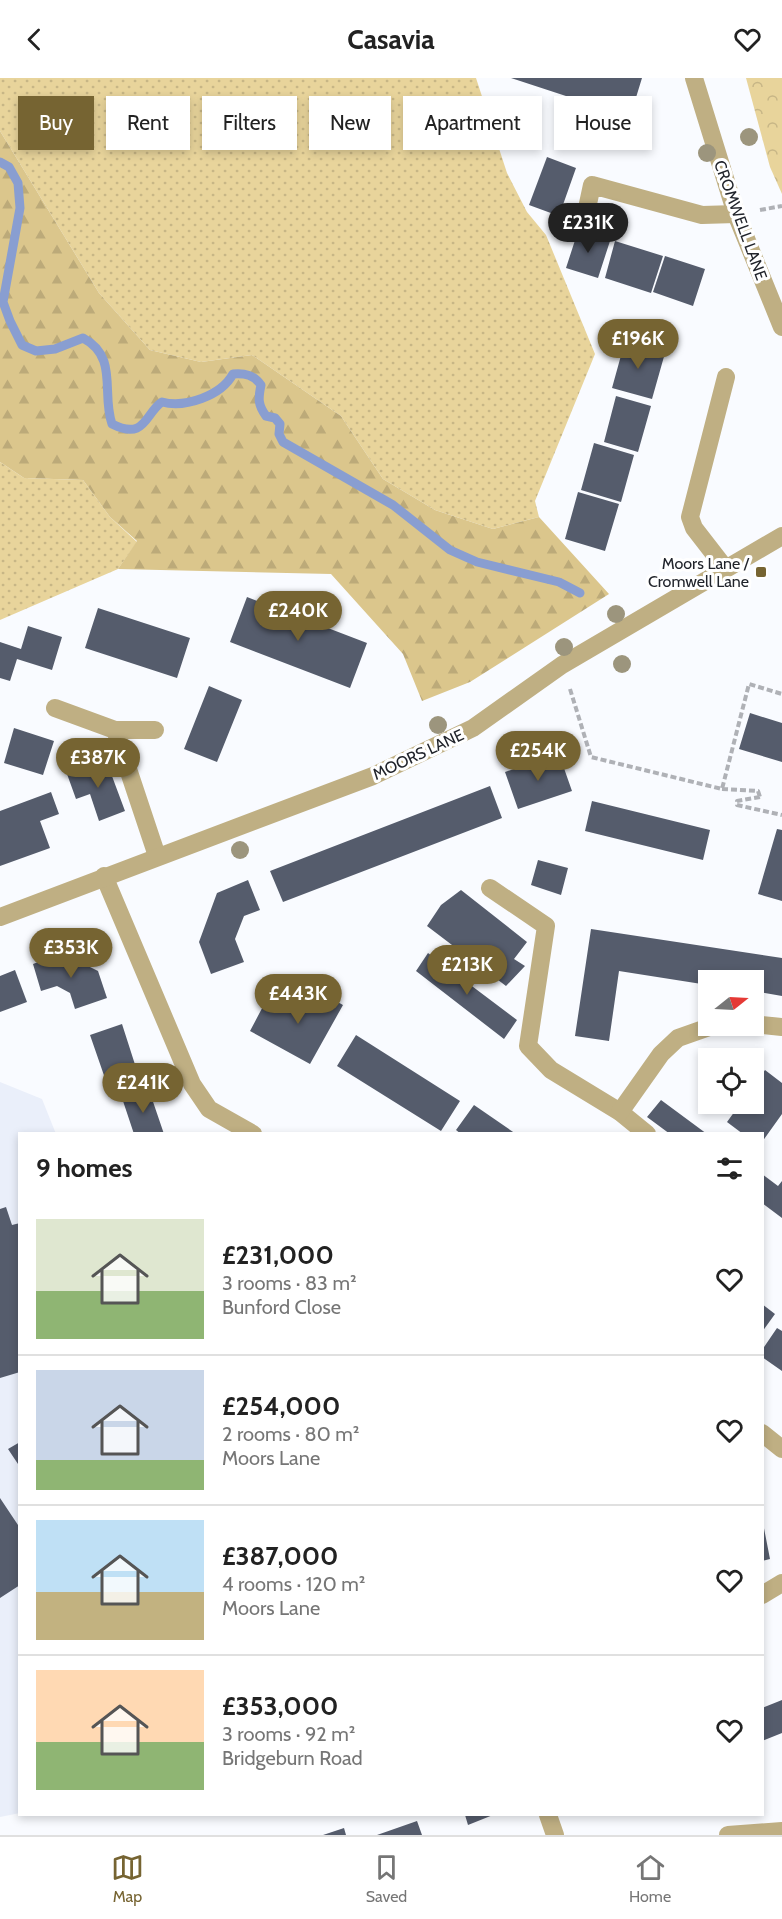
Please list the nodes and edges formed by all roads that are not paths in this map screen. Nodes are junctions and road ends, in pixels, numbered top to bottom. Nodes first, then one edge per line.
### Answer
1 (694, 78) edge
2 (586, 213) dead end
3 (736, 214) junction
4 (782, 327) edge
5 (726, 377) dead end
6 (782, 536) edge
7 (724, 568) junction
8 (55, 708) dead end
9 (115, 730) junction
10 (155, 730) dead end
11 (157, 856) junction
12 (104, 876) junction
13 (489, 888) dead end
14 (0, 917) edge
15 (764, 1025) edge
16 (782, 1027) edge
17 (698, 1031) edge
18 (620, 1112) junction
19 (249, 1132) edge
20 (645, 1132) edge
21 (764, 1435) edge
22 (782, 1449) edge
23 (782, 1583) edge
24 (764, 1594) edge
25 (548, 1816) edge
26 (782, 1831) edge
27 (555, 1835) edge
28 (728, 1835) edge

1 - 3 street, CROMWELL LANE
2 - 3 street
3 - 4 street, CROMWELL LANE
5 - 7 street
6 - 7 street, MOORS LANE
7 - 11 street, MOORS LANE
8 - 9 street
9 - 10 street
9 - 11 street
11 - 12 street, MOORS LANE
12 - 14 street, MOORS LANE
12 - 19 street
13 - 18 street
15 - 16 street
17 - 18 street
18 - 20 street
21 - 22 street
23 - 24 street
25 - 27 street
26 - 28 street

